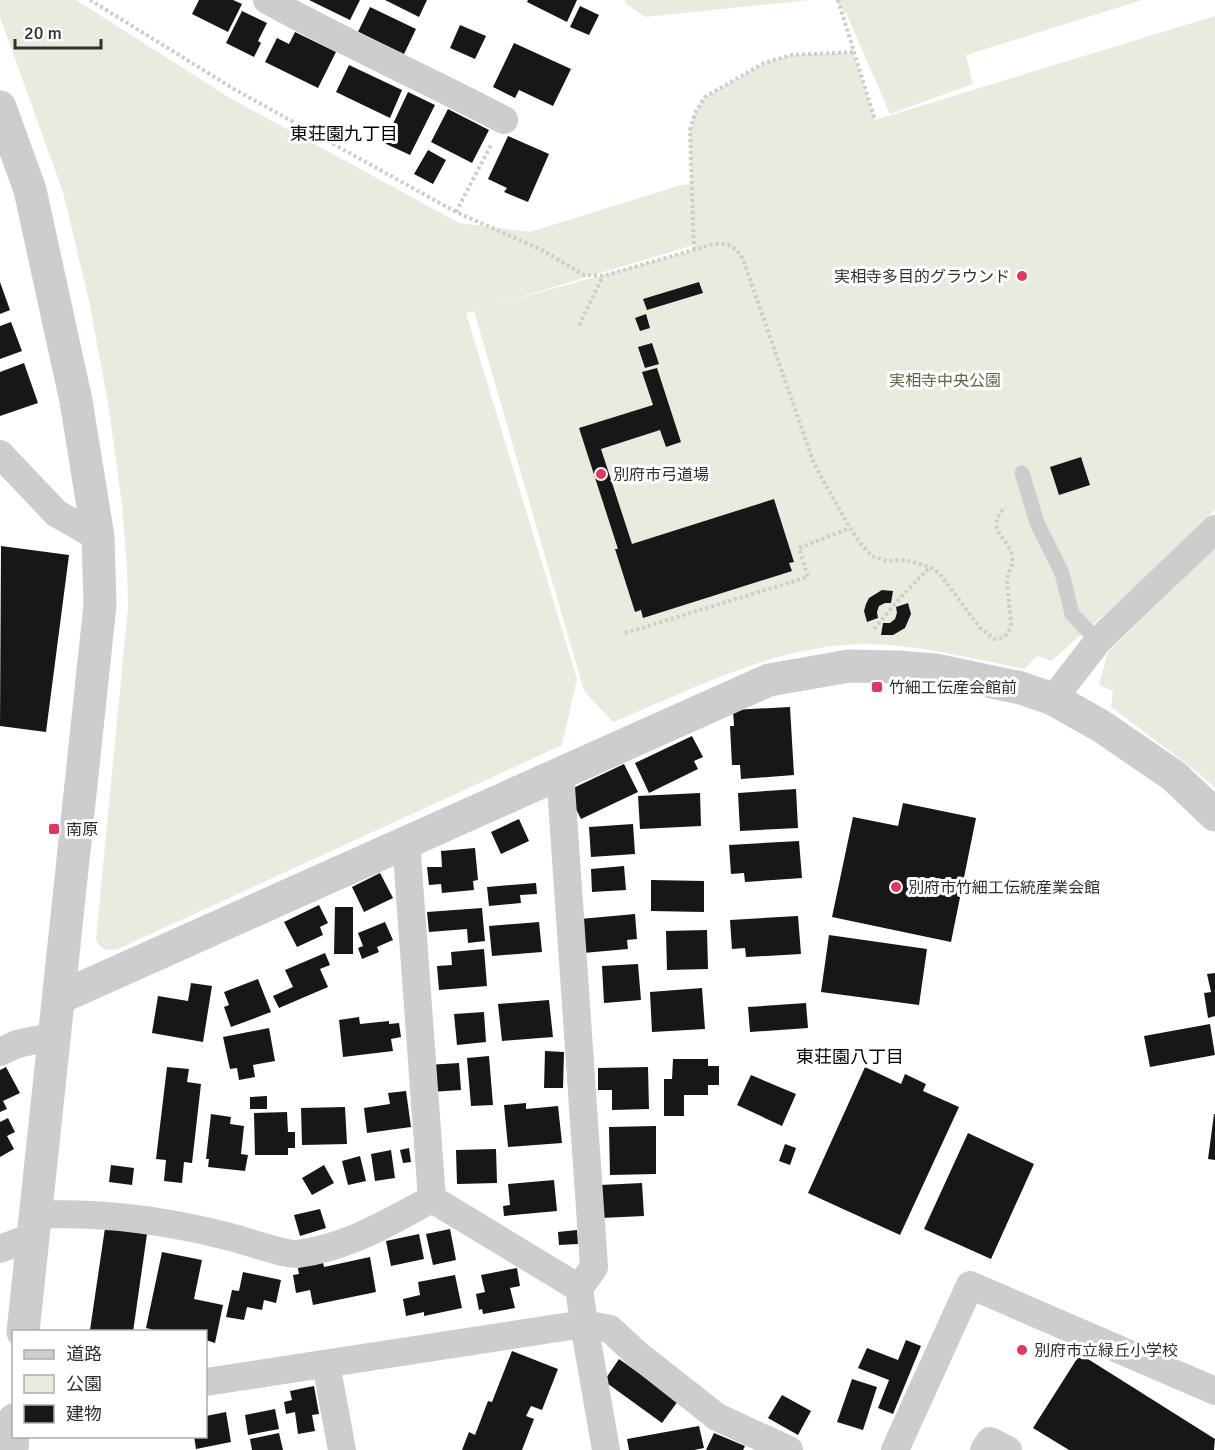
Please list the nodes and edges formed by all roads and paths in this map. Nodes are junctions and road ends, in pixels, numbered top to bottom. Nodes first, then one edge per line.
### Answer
1 (90, 0) edge
2 (267, 0) edge
3 (838, 0) edge
4 (853, 52) junction
5 (0, 107) edge
6 (504, 120) joint
7 (875, 120) dead end
8 (456, 212) junction
9 (694, 250) junction
10 (603, 276) junction
11 (579, 325) dead end
12 (0, 454) edge
13 (1022, 473) dead end
14 (1006, 507) dead end
15 (850, 528) junction
16 (1215, 529) edge
17 (98, 537) junction
18 (930, 567) junction
19 (874, 629) dead end
20 (625, 633) dead end
21 (1098, 641) junction
22 (1053, 699) junction
23 (560, 772) junction
24 (1215, 815) edge
25 (406, 840) junction
26 (58, 998) junction
27 (54, 1036) junction
28 (0, 1052) edge
29 (432, 1199) junction
30 (35, 1226) junction
31 (0, 1249) edge
32 (579, 1288) junction
33 (584, 1324) junction
34 (23, 1330) edge
35 (326, 1364) junction
36 (207, 1382) edge
37 (1215, 1391) edge
38 (342, 1450) edge
39 (606, 1450) edge
40 (789, 1450) edge
41 (895, 1450) edge
42 (984, 1450) edge
43 (1008, 1450) edge

1 - 8 path
2 - 6 street
3 - 4 path
4 - 7 path
4 - 9 path
5 - 17 street
6 - 8 path
8 - 10 path
9 - 10 path
9 - 15 path
10 - 11 path
12 - 17 street
13 - 21 lane
14 - 18 path
15 - 18 path
15 - 20 path
16 - 21 street
17 - 26 street
18 - 19 path
21 - 22 street
22 - 23 street
22 - 24 street
23 - 25 street
23 - 32 street
25 - 26 street
25 - 29 street
26 - 27 street
27 - 28 street
27 - 30 street
29 - 30 street
29 - 32 street
30 - 31 street
30 - 34 street
32 - 33 street
33 - 35 street
33 - 39 street
33 - 40 street
35 - 36 street
35 - 38 street
37 - 41 street
42 - 43 street

